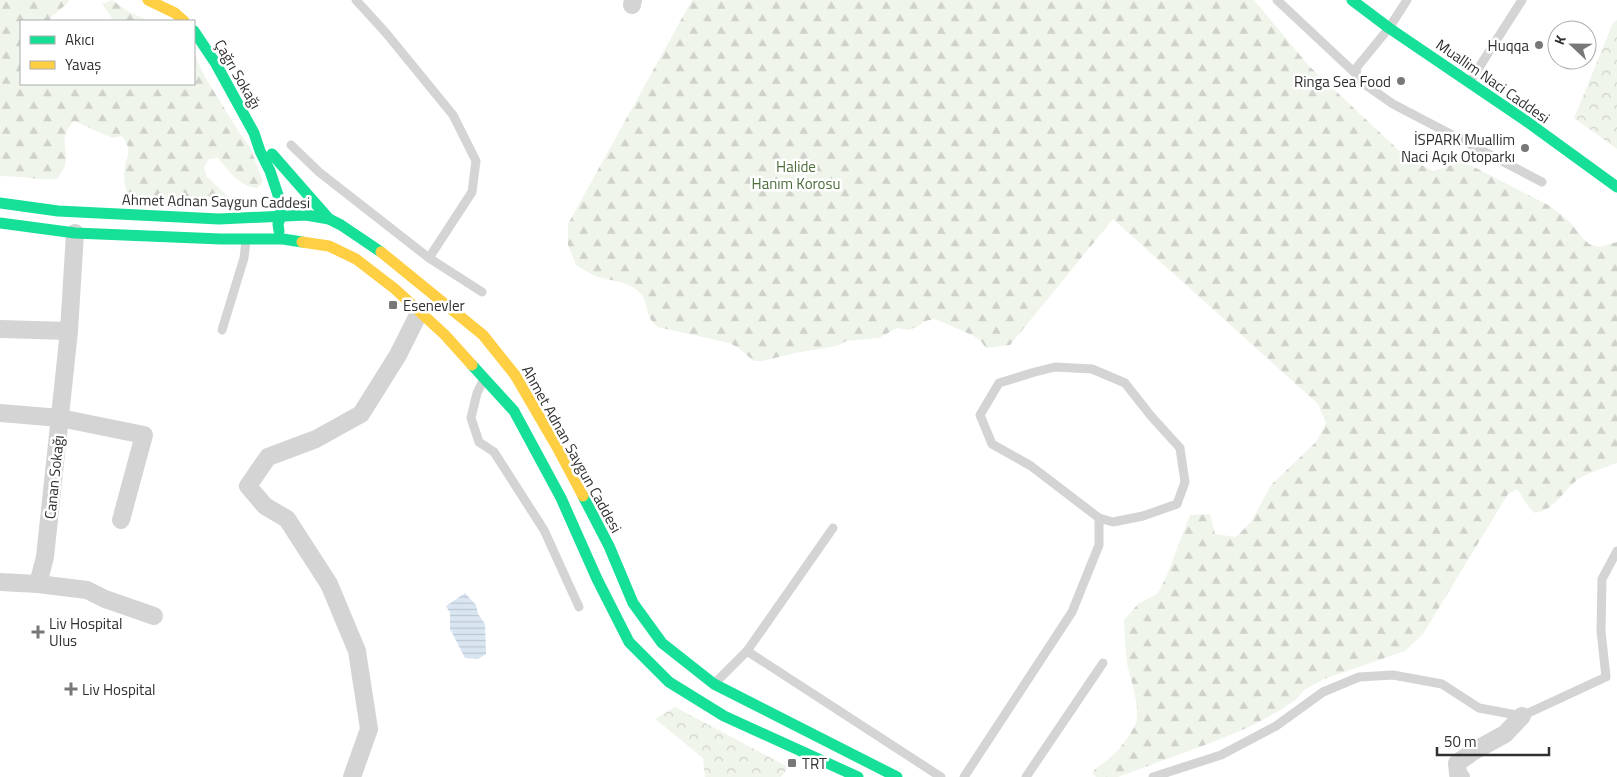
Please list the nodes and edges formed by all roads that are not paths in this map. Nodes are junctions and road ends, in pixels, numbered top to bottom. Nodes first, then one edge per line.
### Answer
1 (148, 0) edge
2 (356, 0) edge
3 (1277, 0) edge
4 (1352, 0) edge
5 (1407, 0) edge
6 (1522, 0) edge
7 (183, 20) edge
8 (1389, 28) junction
9 (195, 32) edge
10 (1356, 74) junction
11 (1469, 83) junction
12 (254, 134) junction
13 (290, 145) dead end
14 (310, 181) junction
15 (1542, 182) dead end
16 (1617, 186) edge
17 (0, 203) edge
18 (77, 212) junction
19 (281, 216) junction
20 (328, 219) junction
21 (0, 223) edge
22 (75, 233) junction
23 (246, 239) junction
24 (282, 239) junction
25 (319, 244) junction
26 (429, 258) junction
27 (482, 292) dead end
28 (420, 312) junction
29 (0, 329) edge
30 (222, 330) dead end
31 (69, 331) junction
32 (485, 379) junction
33 (0, 413) edge
34 (60, 418) junction
35 (1098, 518) junction
36 (120, 520) dead end
37 (833, 528) dead end
38 (1617, 551) edge
39 (0, 582) edge
40 (38, 584) junction
41 (579, 607) dead end
42 (154, 616) dead end
43 (746, 651) junction
44 (1103, 663) dead end
45 (706, 692) junction
46 (1522, 716) junction
47 (352, 777) edge
48 (858, 777) edge
49 (898, 777) edge
50 (941, 777) edge
51 (964, 777) edge
52 (1026, 777) edge
53 (1153, 777) edge
54 (1461, 777) edge

1 - 7 main road
2 - 26 lane
3 - 10 lane
4 - 8 main road, Muallim Naci Caddesi
5 - 8 lane
6 - 11 lane
8 - 10 lane
8 - 11 main road, Muallim Naci Caddesi
9 - 12 main road, Çağrı Sokağı
10 - 15 lane
11 - 16 main road, Muallim Naci Caddesi
12 - 14 main road, Çağrı Sokağı
12 - 19 main road, Çağrı Sokağı
13 - 14 lane
14 - 20 main road, Çağrı Sokağı
14 - 26 lane
17 - 18 main road, Ahmet Adnan Saygun Caddesi
18 - 19 main road, Ahmet Adnan Saygun Caddesi
18 - 22 main road
19 - 20 main road, Ahmet Adnan Saygun Caddesi
19 - 24 main road, Çağrı Sokağı
20 - 25 main road
20 - 45 main road, Ahmet Adnan Saygun Caddesi
21 - 22 main road, Ahmet Adnan Saygun Caddesi
22 - 23 main road, Ahmet Adnan Saygun Caddesi
22 - 31 street, Canan Sokağı
23 - 24 main road, Ahmet Adnan Saygun Caddesi
23 - 30 lane
24 - 25 main road, Ahmet Adnan Saygun Caddesi
25 - 28 main road, Ahmet Adnan Saygun Caddesi
26 - 27 lane
28 - 32 main road, Ahmet Adnan Saygun Caddesi
28 - 47 street
29 - 31 street
31 - 34 street, Canan Sokağı
32 - 41 lane
32 - 45 main road, Ahmet Adnan Saygun Caddesi
33 - 34 street
34 - 36 street
34 - 40 street, Canan Sokağı
35 - 35 lane
35 - 51 lane
37 - 43 lane
38 - 46 lane
39 - 40 street
40 - 42 street
43 - 45 lane
43 - 50 lane
44 - 52 lane
45 - 48 main road, Ahmet Adnan Saygun Caddesi
45 - 49 main road, Ahmet Adnan Saygun Caddesi
46 - 53 lane
46 - 54 street

